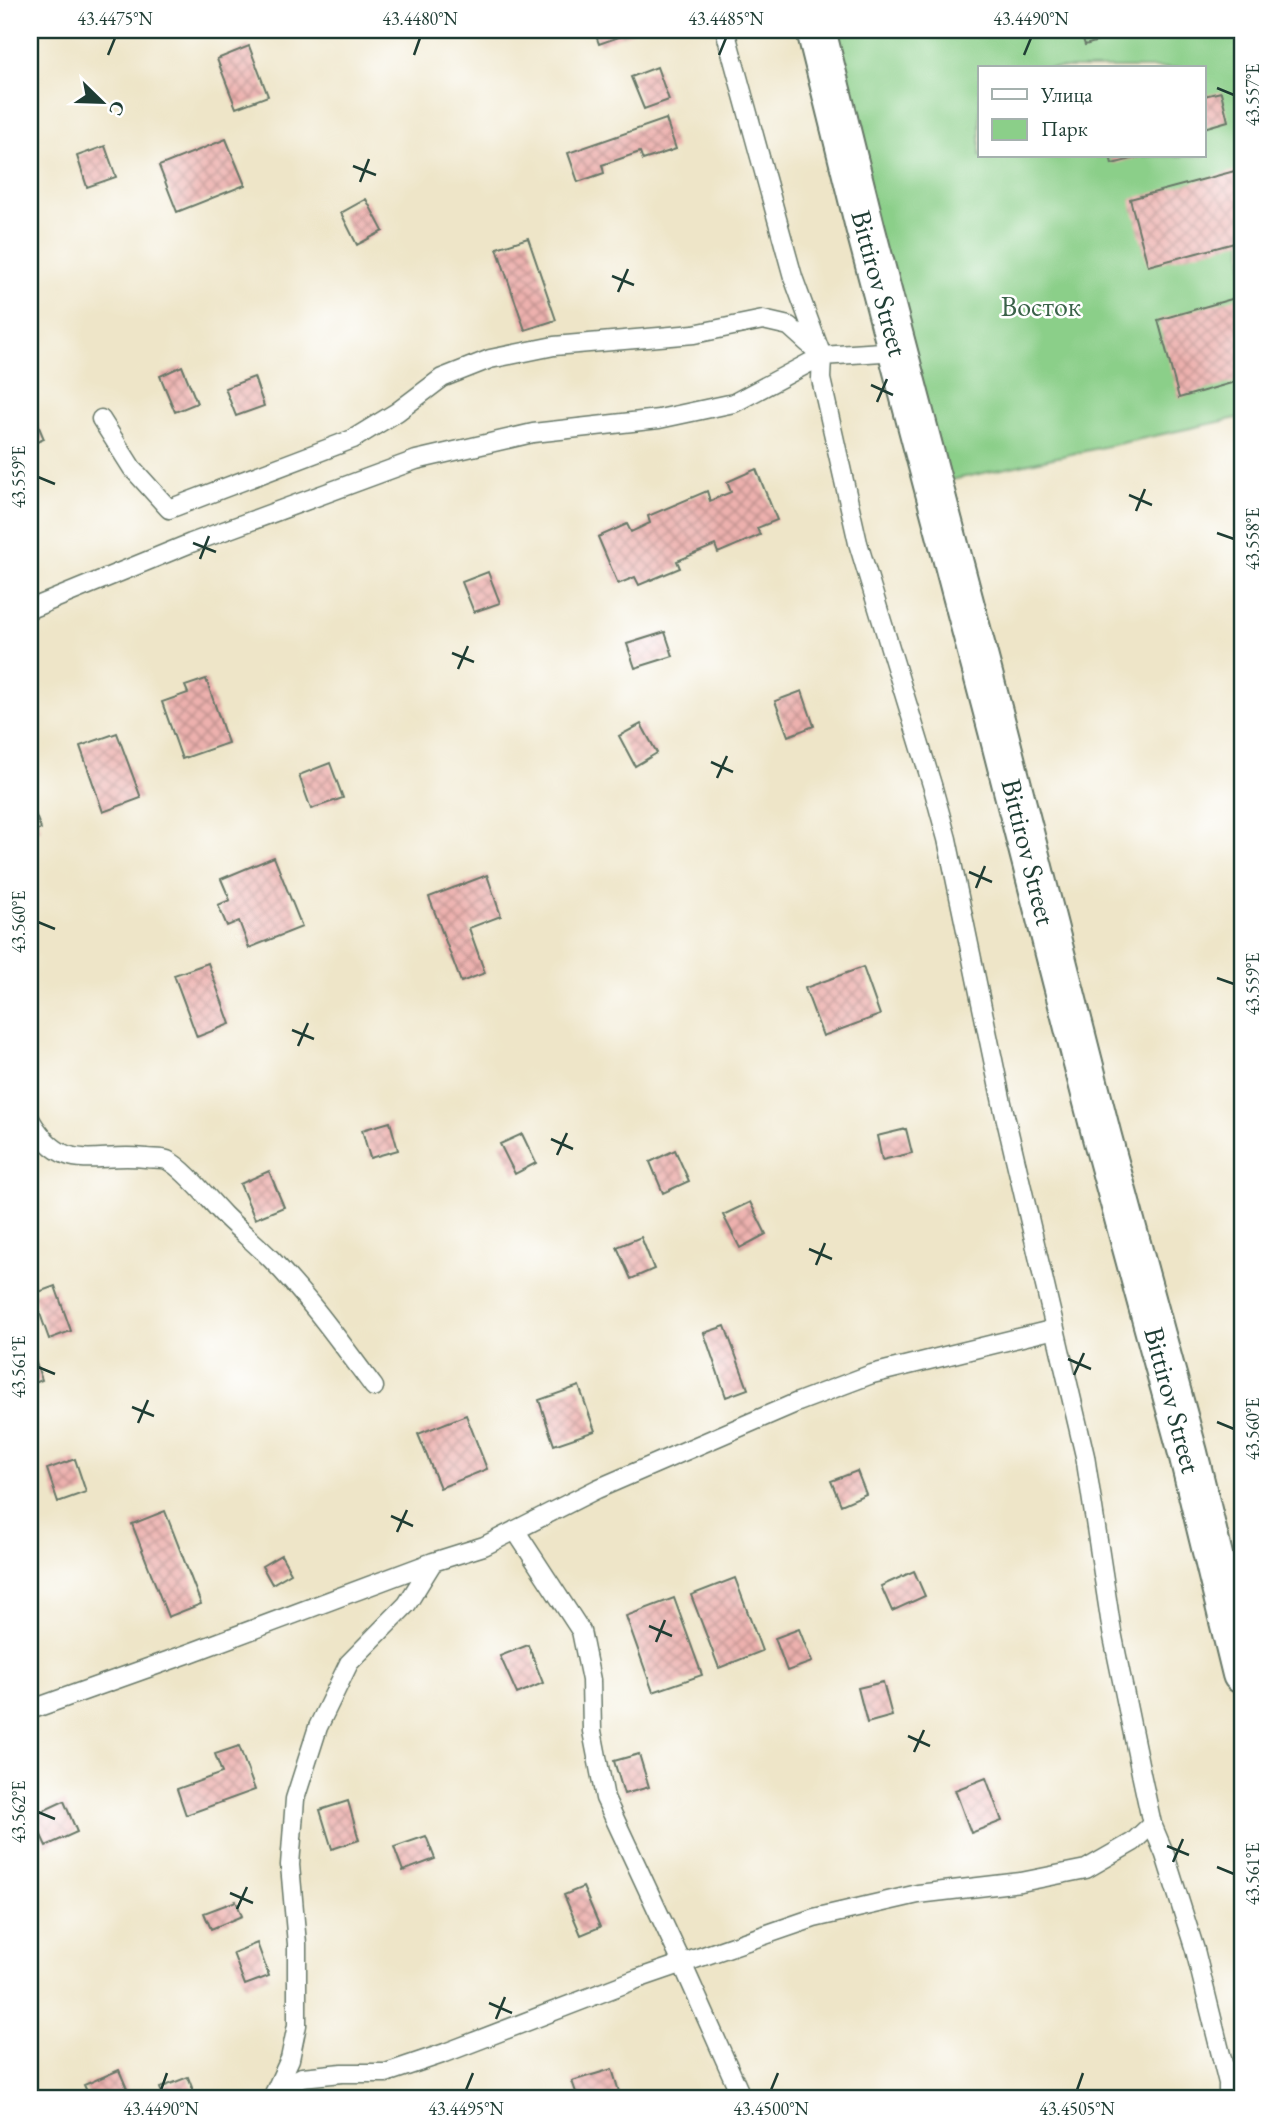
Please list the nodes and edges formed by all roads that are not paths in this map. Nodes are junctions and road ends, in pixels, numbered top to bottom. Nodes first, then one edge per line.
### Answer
1 (725, 30) edge
2 (816, 30) edge
3 (897, 351) junction
4 (822, 356) junction
5 (101, 419) dead end
6 (30, 608) edge
7 (30, 1119) edge
8 (1055, 1329) junction
9 (374, 1387) dead end
10 (515, 1530) junction
11 (433, 1562) junction
12 (1242, 1674) edge
13 (30, 1710) edge
14 (1153, 1824) junction
15 (682, 1963) junction
16 (274, 2095) edge
17 (742, 2098) edge
18 (1228, 2098) edge

1 - 4 lane
2 - 3 street, Bittirov Street
3 - 4 lane
3 - 12 street, Bittirov Street
4 - 5 lane
4 - 6 lane
4 - 8 lane
7 - 9 lane
8 - 10 lane
8 - 14 lane
10 - 11 lane
10 - 15 lane
11 - 13 lane
11 - 16 lane
14 - 15 lane
14 - 18 lane
15 - 16 lane
15 - 17 lane

